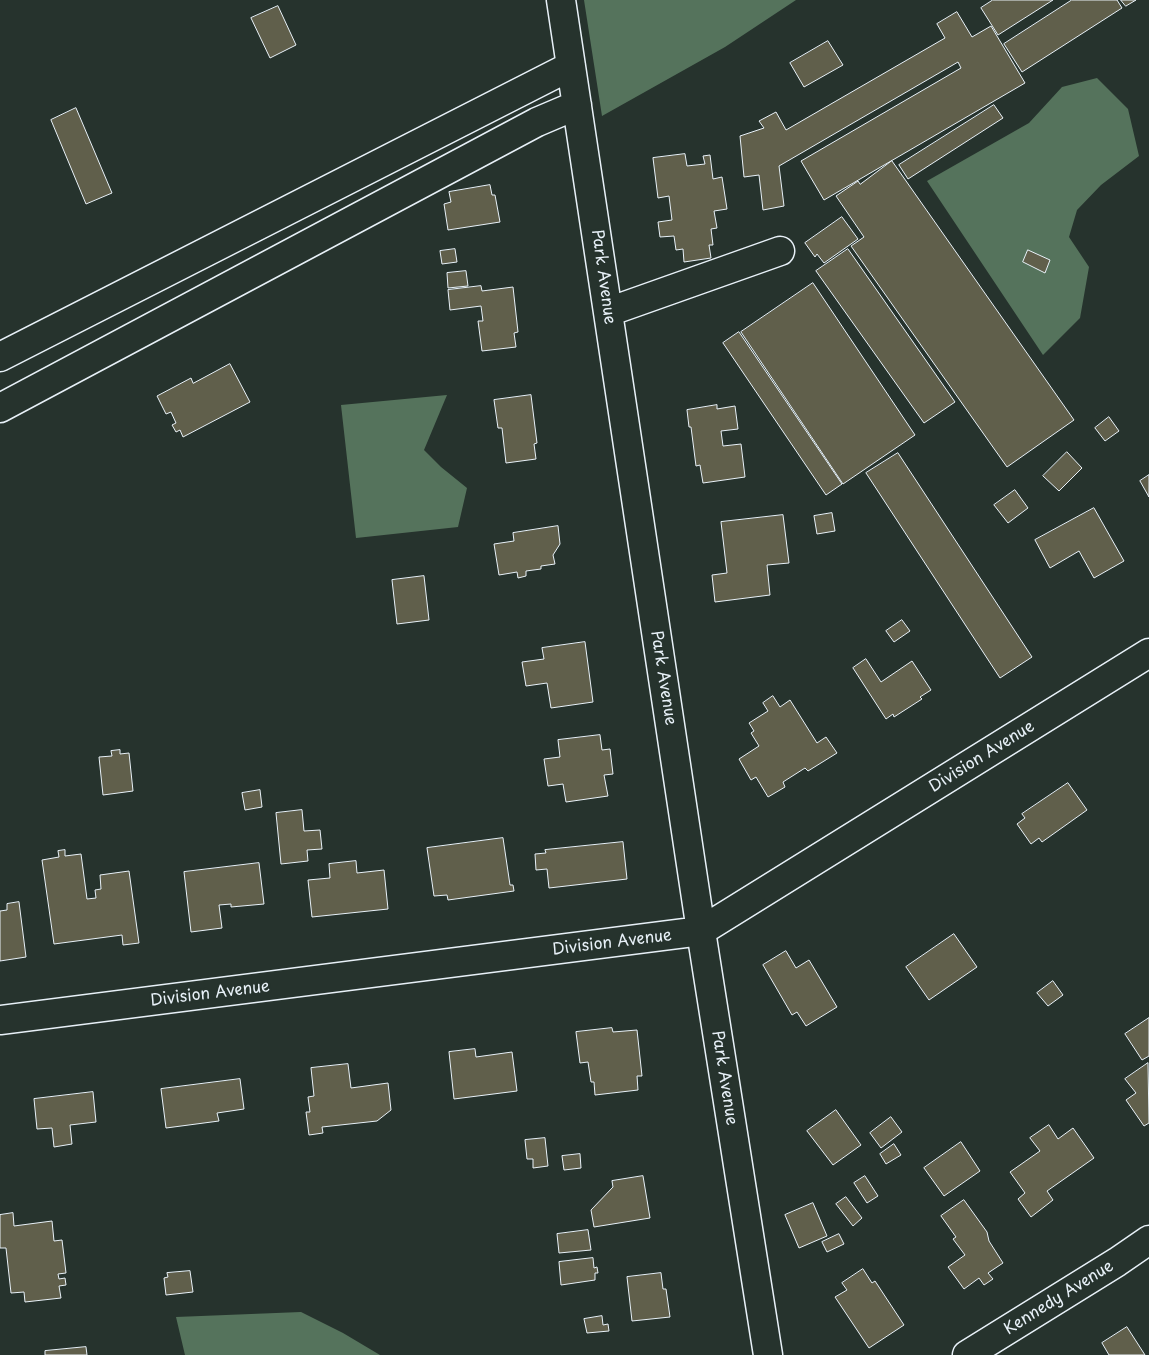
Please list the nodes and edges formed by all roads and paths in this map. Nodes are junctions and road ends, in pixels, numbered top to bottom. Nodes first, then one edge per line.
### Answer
1 (561, 0) edge
2 (571, 66) junction
3 (577, 104) junction
4 (780, 251) dead end
5 (608, 312) junction
6 (0, 357) edge
7 (0, 408) edge
8 (1149, 653) edge
9 (701, 931) junction
10 (0, 1020) edge
11 (1149, 1240) edge
12 (768, 1355) edge
13 (967, 1355) edge

1 - 2 street, Park Avenue
2 - 3 street, Park Avenue
2 - 6 street
3 - 5 street, Park Avenue
3 - 7 street
4 - 5 street
5 - 9 street, Park Avenue
8 - 9 street, Division Avenue
9 - 10 street, Division Avenue
9 - 12 street, Park Avenue
11 - 13 street, Kennedy Avenue

